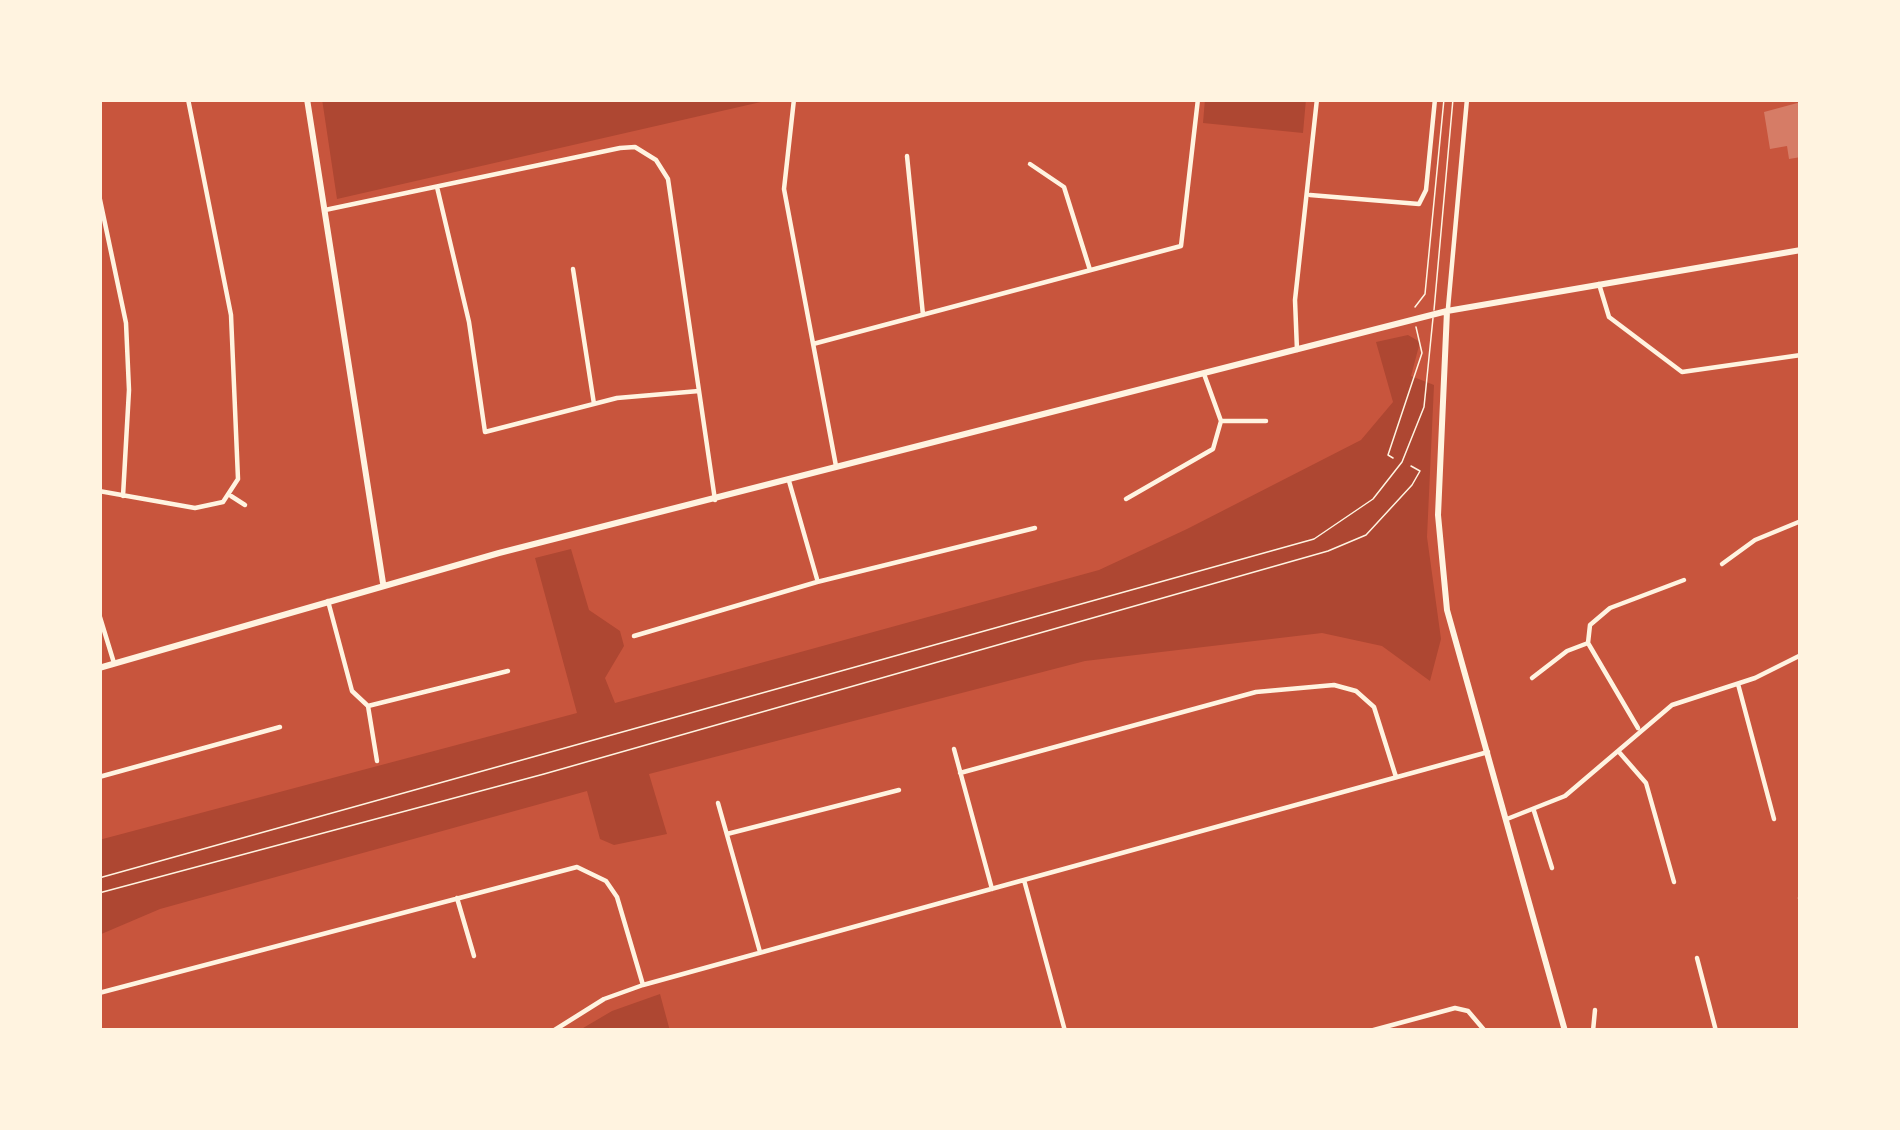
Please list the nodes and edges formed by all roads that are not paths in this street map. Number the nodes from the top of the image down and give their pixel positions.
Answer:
1 (188, 99) edge
2 (307, 99) edge
3 (794, 99) edge
4 (1198, 99) edge
5 (1317, 99) edge
6 (1435, 99) edge
7 (1453, 99) edge
8 (1467, 99) edge
9 (907, 156) dead end
10 (1030, 164) dead end
11 (437, 187) junction
12 (99, 195) edge
13 (1308, 195) junction
14 (325, 210) junction
15 (1801, 250) edge
16 (573, 269) dead end
17 (1090, 270) junction
18 (1599, 284) junction
19 (1448, 310) junction
20 (923, 315) junction
21 (1433, 315) junction
22 (813, 344) junction
23 (1297, 351) junction
24 (1801, 355) edge
25 (1204, 374) junction
26 (699, 392) junction
27 (595, 404) junction
28 (1222, 421) junction
29 (1266, 421) dead end
30 (836, 469) junction
31 (789, 481) junction
32 (99, 491) edge
33 (123, 496) junction
34 (231, 496) junction
35 (1126, 499) dead end
36 (715, 500) junction
37 (245, 506) dead end
38 (1801, 520) edge
39 (1035, 528) dead end
40 (1722, 564) dead end
41 (1684, 580) dead end
42 (817, 582) junction
43 (383, 583) junction
44 (328, 601) junction
45 (99, 614) edge
46 (634, 636) dead end
47 (1588, 643) junction
48 (1801, 655) edge
49 (114, 663) junction
50 (99, 668) edge
51 (508, 671) dead end
52 (1532, 678) dead end
53 (1738, 684) junction
54 (368, 706) junction
55 (280, 727) dead end
56 (1640, 730) junction
57 (954, 749) dead end
58 (1618, 750) junction
59 (1488, 752) junction
60 (377, 761) dead end
61 (960, 772) junction
62 (99, 777) edge
63 (1396, 777) junction
64 (899, 790) dead end
65 (718, 803) dead end
66 (1534, 811) junction
67 (1507, 819) junction
68 (1774, 819) dead end
69 (727, 834) junction
70 (1552, 868) dead end
71 (99, 878) edge
72 (1024, 880) junction
73 (1674, 882) dead end
74 (992, 889) junction
75 (457, 897) junction
76 (760, 952) junction
77 (474, 956) dead end
78 (1697, 958) dead end
79 (643, 986) junction
80 (99, 994) edge
81 (1594, 1010) dead end
82 (553, 1031) edge
83 (1065, 1031) edge
84 (1370, 1031) edge
85 (1485, 1031) edge
86 (1565, 1031) edge
87 (1593, 1031) edge
88 (1716, 1031) edge

1 - 34 street
2 - 14 main road
3 - 22 street
4 - 17 street
5 - 13 street
6 - 13 street
7 - 21 lane
8 - 19 street
9 - 20 street
10 - 17 street
11 - 14 street
11 - 26 street
11 - 27 street
12 - 33 street
13 - 23 street
14 - 43 main road
15 - 18 main road
16 - 27 street
17 - 20 street
18 - 19 main road
18 - 24 street
19 - 21 main road
19 - 59 main road
20 - 22 street
21 - 23 main road
21 - 71 lane
22 - 30 street
23 - 25 main road
25 - 28 street
25 - 30 main road
26 - 27 street
26 - 36 street
28 - 29 street
28 - 35 street
30 - 31 main road
31 - 36 main road
31 - 42 street
32 - 33 street
33 - 34 street
34 - 37 street
36 - 43 main road
38 - 40 street
39 - 42 street
41 - 47 street
42 - 46 street
43 - 44 main road
44 - 49 main road
44 - 54 street
45 - 49 street
47 - 52 street
47 - 56 street
48 - 53 street
49 - 50 main road
51 - 54 street
53 - 56 street
53 - 68 street
54 - 60 street
55 - 62 street
56 - 58 street
57 - 61 street
58 - 66 street
58 - 73 street
59 - 63 street
59 - 67 main road
61 - 63 street
61 - 74 street
63 - 72 street
64 - 69 street
65 - 69 street
66 - 67 street
66 - 70 street
67 - 86 main road
69 - 76 street
72 - 74 street
72 - 83 street
74 - 76 street
75 - 77 street
75 - 79 street
75 - 80 street
76 - 79 street
78 - 88 street
79 - 82 street
81 - 87 street
84 - 85 street

